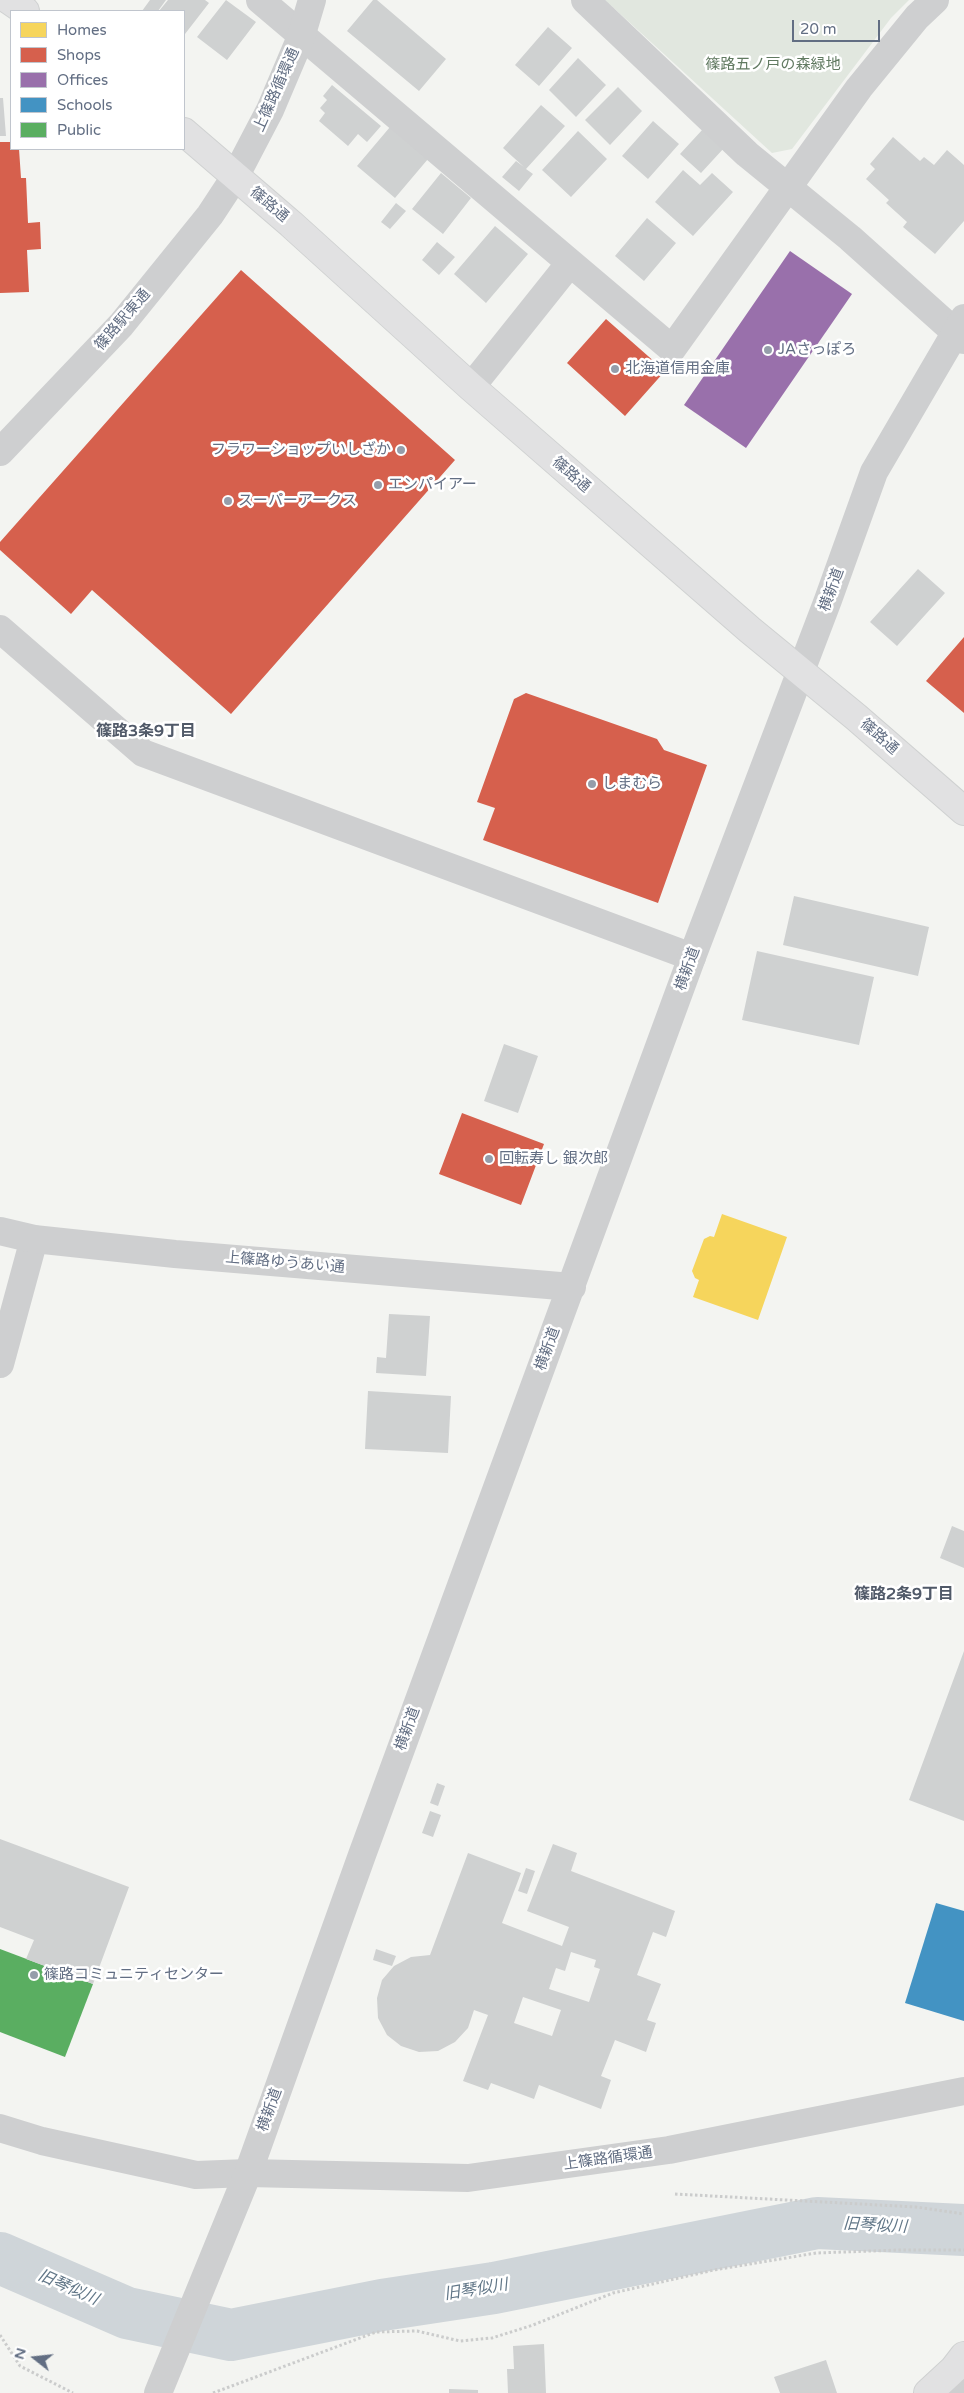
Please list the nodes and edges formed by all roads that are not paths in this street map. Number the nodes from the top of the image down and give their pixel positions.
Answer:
1 (9, 0) edge
2 (260, 0) edge
3 (312, 0) edge
4 (585, 0) edge
5 (935, 0) edge
6 (24, 10) edge
7 (301, 37) junction
8 (185, 133) edge
9 (235, 177) junction
10 (788, 188) junction
11 (570, 263) junction
12 (961, 330) edge
13 (471, 387) junction
14 (0, 452) edge
15 (0, 629) edge
16 (801, 672) junction
17 (964, 811) edge
18 (692, 957) junction
19 (0, 1231) edge
20 (34, 1239) junction
21 (572, 1287) junction
22 (0, 1364) edge
23 (964, 2091) edge
24 (0, 2128) edge
25 (248, 2173) junction
26 (158, 2393) edge

1 - 6 main road
2 - 7 street
3 - 7 street, 上篠路循環通
4 - 10 street
5 - 10 street
7 - 9 street, 上篠路循環通
7 - 11 street
8 - 9 main road, 篠路通
9 - 13 main road, 篠路通
9 - 14 street, 篠路駅東通
10 - 11 street
10 - 12 street
11 - 13 street
12 - 16 street, 横新道
13 - 16 main road, 篠路通
15 - 18 street
16 - 17 main road, 篠路通
16 - 18 street, 横新道
18 - 21 street, 横新道
19 - 20 street, 上篠路ゆうあい通
20 - 21 street, 上篠路ゆうあい通
20 - 22 street
21 - 25 street, 横新道
23 - 25 street, 上篠路循環通
24 - 25 street, 上篠路循環通
25 - 26 street, 横新道

